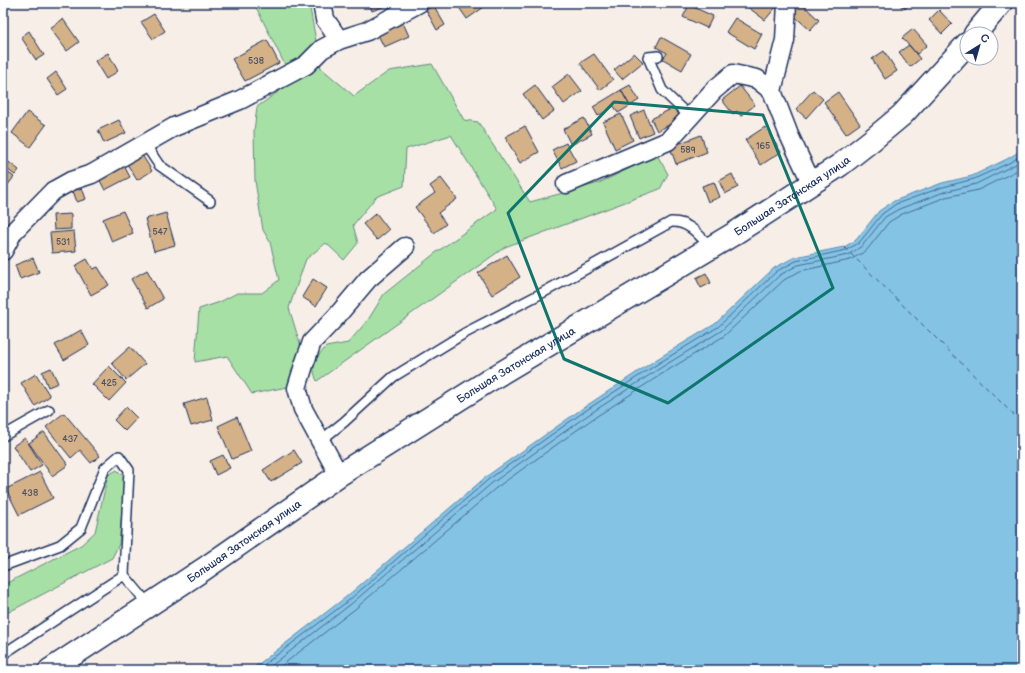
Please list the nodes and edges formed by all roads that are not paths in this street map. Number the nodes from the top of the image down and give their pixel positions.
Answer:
1 (322, 3) edge
2 (419, 3) edge
3 (788, 3) edge
4 (1001, 3) edge
5 (982, 26) edge
6 (339, 40) junction
7 (959, 53) edge
8 (658, 56) dead end
9 (772, 91) junction
10 (689, 116) junction
11 (145, 144) junction
12 (566, 184) dead end
13 (812, 184) junction
14 (210, 201) dead end
15 (405, 247) dead end
16 (711, 248) junction
17 (3, 249) edge
18 (49, 410) dead end
19 (3, 436) edge
20 (320, 441) junction
21 (339, 475) junction
22 (3, 566) edge
23 (124, 575) junction
24 (149, 605) junction
25 (3, 654) edge
26 (50, 670) edge

1 - 6 street
2 - 6 street
3 - 9 street
4 - 5 street
6 - 11 street
7 - 13 street, Большая Затонская улица
8 - 10 lane
9 - 10 street
9 - 13 street
10 - 12 street
11 - 14 lane
11 - 17 street
13 - 16 street, Большая Затонская улица
15 - 20 street
16 - 20 lane
16 - 21 street, Большая Затонская улица
18 - 19 lane
20 - 21 street
21 - 24 street, Большая Затонская улица
22 - 23 lane
23 - 24 lane
23 - 25 lane
24 - 26 street, Большая Затонская улица

